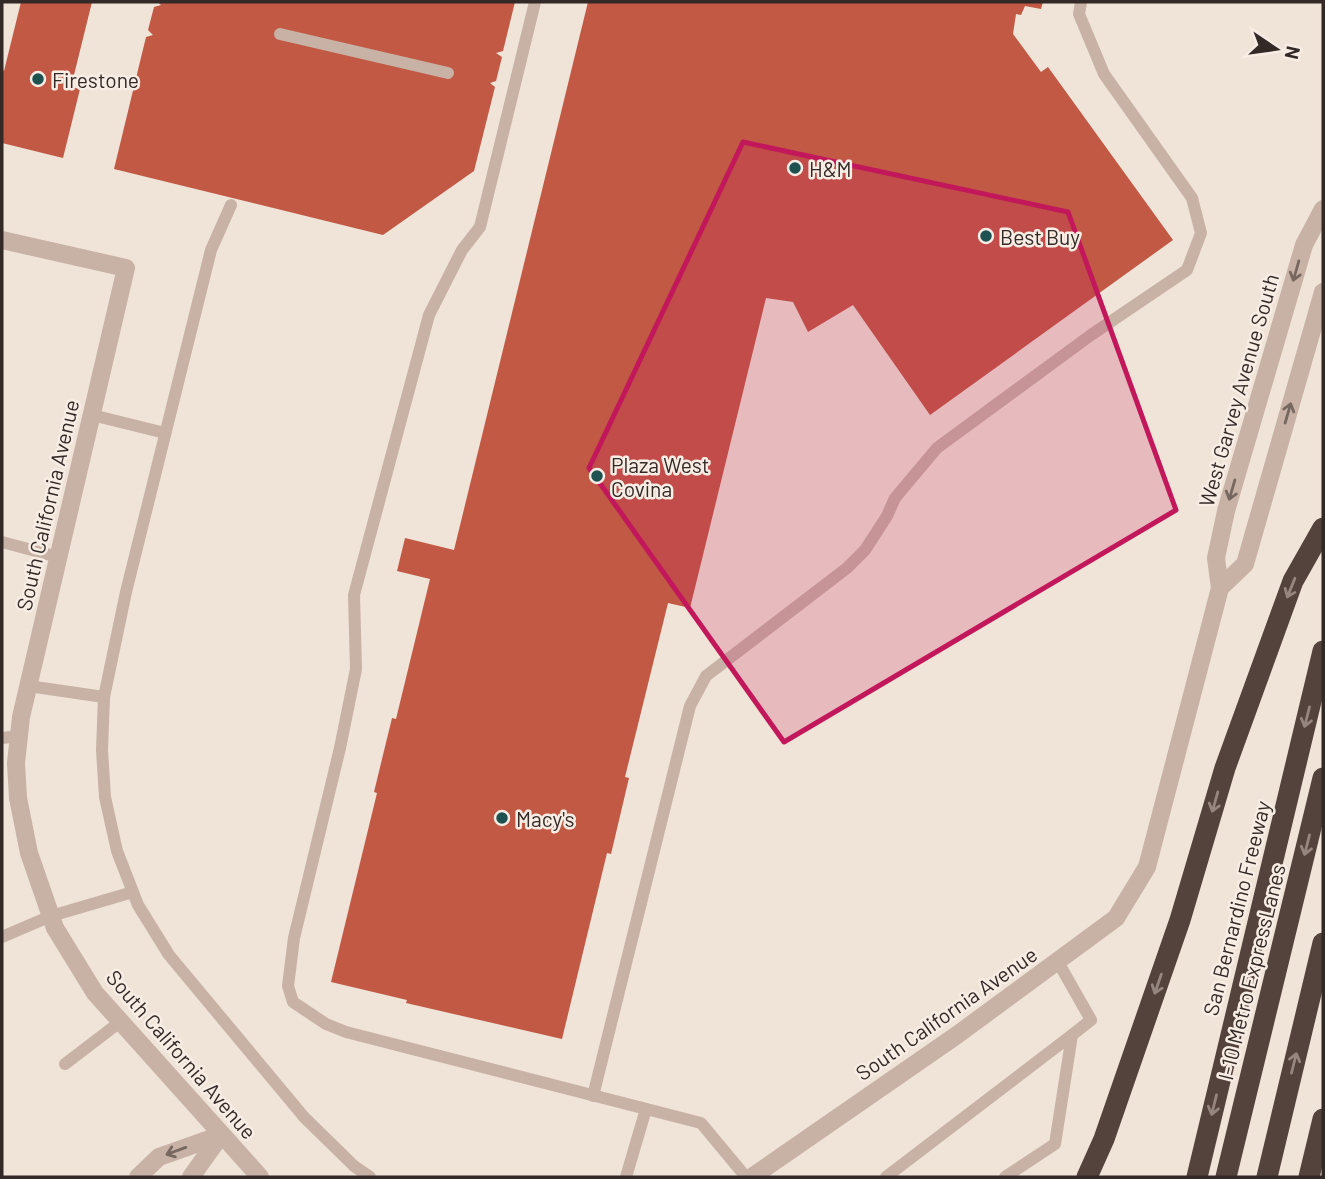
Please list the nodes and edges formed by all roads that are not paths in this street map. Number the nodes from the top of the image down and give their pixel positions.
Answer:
1 (535, 2) edge
2 (1082, 2) edge
3 (280, 34) dead end
4 (448, 73) dead end
5 (232, 205) dead end
6 (1323, 209) edge
7 (2, 240) edge
8 (1323, 292) edge
9 (92, 415) junction
10 (165, 433) junction
11 (1323, 528) edge
12 (2, 542) edge
13 (58, 557) junction
14 (1220, 588) junction
15 (1323, 651) edge
16 (28, 686) junction
17 (104, 698) junction
18 (10, 737) edge
19 (1323, 778) edge
20 (1147, 867) joint
21 (133, 892) junction
22 (51, 916) junction
23 (2, 937) edge
24 (1323, 943) edge
25 (1058, 962) junction
26 (120, 1022) junction
27 (1072, 1035) junction
28 (65, 1065) dead end
29 (593, 1096) junction
30 (646, 1110) junction
31 (1323, 1119) edge
32 (221, 1135) junction
33 (138, 1177) edge
34 (191, 1177) edge
35 (260, 1177) edge
36 (370, 1177) edge
37 (626, 1177) edge
38 (746, 1177) edge
39 (752, 1177) edge
40 (886, 1177) edge
41 (1005, 1177) edge
42 (1087, 1177) edge
43 (1197, 1177) edge
44 (1226, 1177) edge
45 (1267, 1177) edge
46 (1309, 1177) edge

1 - 29 lane
2 - 29 lane
3 - 4 lane
5 - 10 lane
6 -> 14 street, West Garvey Avenue South
7 - 9 street, South California Avenue
14 -> 8 street
9 - 10 lane
9 - 13 street, South California Avenue
10 - 17 lane
11 -> 42 highway
12 - 13 lane
13 - 16 street, South California Avenue
14 - 20 street, West Garvey Avenue South
15 -> 43 highway, San Bernardino Freeway
16 - 17 lane
16 - 18 street, South California Avenue
17 - 21 lane
18 - 22 street, South California Avenue
19 -> 44 highway, I-10 Metro ExpressLanes
20 - 25 street, South California Avenue
21 - 22 lane
21 - 36 lane
22 - 23 lane
22 - 26 street, South California Avenue
45 -> 24 highway
25 - 27 lane
25 - 39 street, South California Avenue
26 - 28 lane
26 - 32 street, South California Avenue
27 - 40 lane
27 - 41 lane
29 - 30 lane
30 - 37 lane
30 - 38 lane
31 - 46 highway
32 -> 33 street
32 - 34 street
32 - 35 street, South California Avenue

